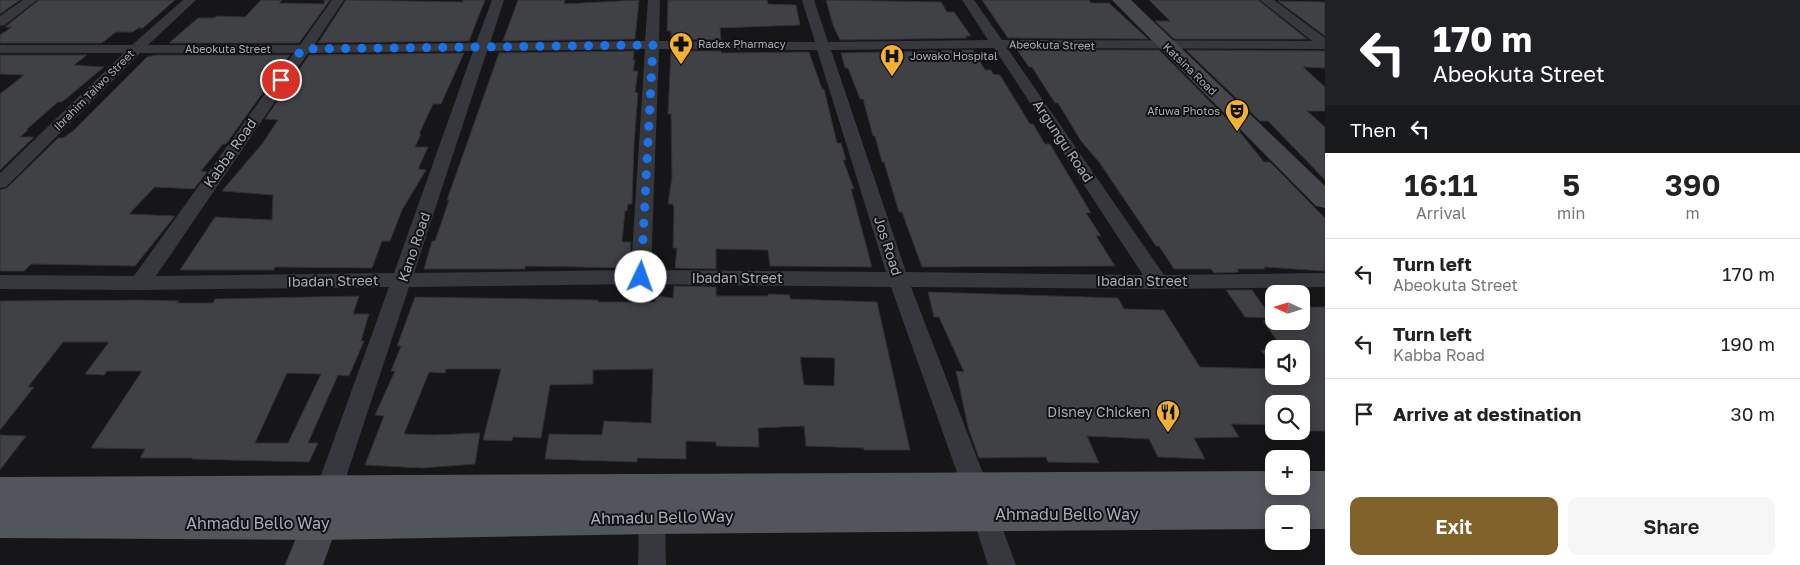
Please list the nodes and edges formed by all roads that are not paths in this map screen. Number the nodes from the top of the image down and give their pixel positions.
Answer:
1 (31, 0) edge
2 (190, 0) edge
3 (338, 0) edge
4 (498, 0) edge
5 (654, 0) edge
6 (808, 0) edge
7 (968, 0) edge
8 (1121, 0) edge
9 (1266, 0) edge
10 (0, 22) edge
11 (998, 44) junction
12 (653, 45) junction
13 (1325, 45) edge
14 (822, 46) junction
15 (1167, 46) junction
16 (482, 47) junction
17 (0, 49) edge
18 (136, 49) junction
19 (302, 49) junction
20 (0, 183) edge
21 (1325, 200) edge
22 (641, 277) junction
23 (898, 279) junction
24 (402, 280) junction
25 (1325, 280) edge
26 (0, 282) edge
27 (1158, 282) junction
28 (140, 283) junction
29 (0, 493) edge
30 (980, 502) junction
31 (324, 508) junction
32 (1324, 508) edge
33 (652, 517) junction
34 (0, 522) edge
35 (304, 565) edge
36 (652, 565) edge
37 (1002, 565) edge

1 - 10 street
2 - 18 street, Ibrahim Taiwo Street
3 - 19 street, Kabba Road
4 - 16 street, Kano Road
5 - 12 street
6 - 14 street, Jos Road
7 - 11 street, Argungu Road
8 - 15 street, Katsina Road
9 - 13 street
11 - 14 street, Abeokuta Street
11 - 15 street, Abeokuta Street
11 - 27 street, Argungu Road
12 - 14 street, Abeokuta Street
12 - 16 street, Abeokuta Street
12 - 22 street
13 - 15 street, Abeokuta Street
14 - 23 street, Jos Road
15 - 21 street, Katsina Road
16 - 19 street, Abeokuta Street
16 - 24 street, Kano Road
17 - 18 street, Abeokuta Street
18 - 19 street, Abeokuta Street
18 - 20 street, Ibrahim Taiwo Street
19 - 28 street, Kabba Road
22 - 23 street, Ibadan Street
22 - 24 street, Ibadan Street
23 - 27 street, Ibadan Street
23 - 30 street, Jos Road
24 - 28 street, Ibadan Street
24 - 31 street, Kano Road
25 - 27 street, Ibadan Street
26 - 28 street, Ibadan Street
29 - 31 main road, Ahmadu Bello Way
30 - 31 main road, Ahmadu Bello Way
30 - 32 main road, Ahmadu Bello Way
30 - 33 main road, Ahmadu Bello Way
30 - 37 street, Jos Road
31 - 33 main road, Ahmadu Bello Way
31 - 34 main road, Ahmadu Bello Way
31 - 35 street
33 - 36 street

